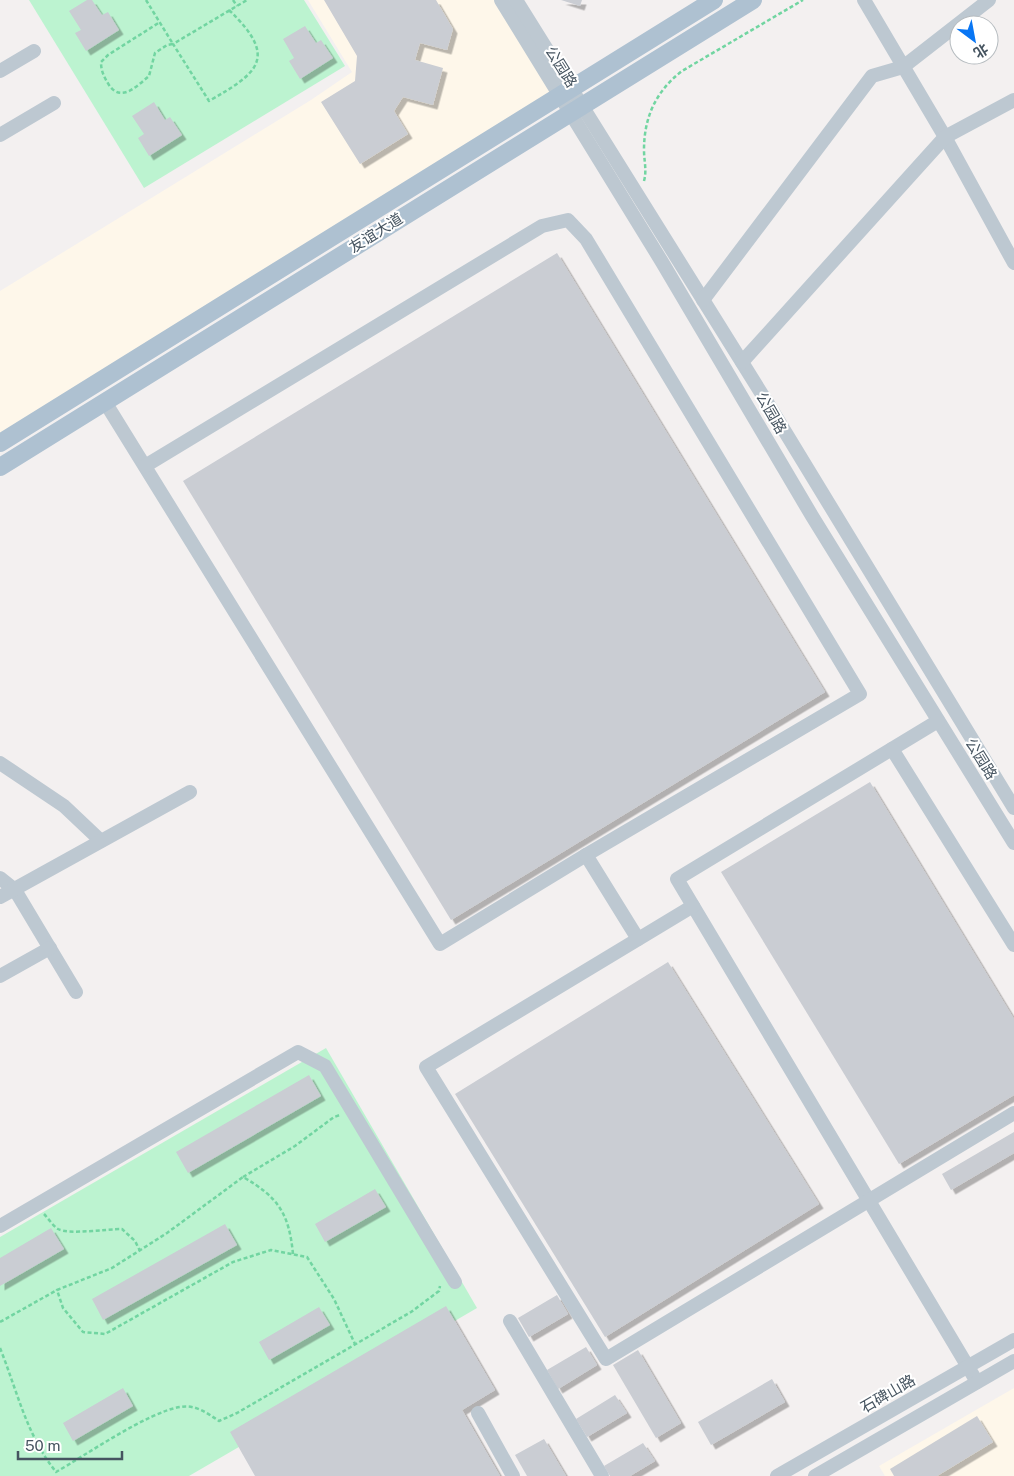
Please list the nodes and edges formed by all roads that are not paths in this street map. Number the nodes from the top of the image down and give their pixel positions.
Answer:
1 (501, 0) edge
2 (516, 0) edge
3 (714, 0) edge
4 (753, 0) edge
5 (864, 0) edge
6 (989, 0) edge
7 (34, 51) dead end
8 (903, 67) junction
9 (0, 71) edge
10 (565, 92) junction
11 (1014, 100) edge
12 (54, 103) dead end
13 (576, 110) junction
14 (0, 135) edge
15 (945, 137) junction
16 (1014, 264) edge
17 (703, 300) junction
18 (742, 362) junction
19 (105, 402) junction
20 (0, 443) edge
21 (145, 466) junction
22 (0, 467) edge
23 (938, 721) junction
24 (892, 749) junction
25 (0, 763) edge
26 (190, 792) dead end
27 (1014, 808) edge
28 (101, 841) junction
29 (1014, 843) edge
30 (586, 855) junction
31 (0, 878) edge
32 (16, 890) junction
33 (0, 898) edge
34 (693, 906) junction
35 (638, 939) junction
36 (1014, 945) edge
37 (50, 948) junction
38 (0, 976) edge
39 (76, 992) dead end
40 (1014, 1114) edge
41 (869, 1202) junction
42 (0, 1226) edge
43 (455, 1282) dead end
44 (510, 1321) dead end
45 (1014, 1340) edge
46 (1014, 1361) edge
47 (968, 1367) junction
48 (977, 1382) junction
49 (478, 1413) dead end
50 (513, 1476) edge
51 (602, 1476) edge
52 (777, 1476) edge
53 (815, 1476) edge

1 - 10 street, 公园路
2 - 10 street
3 - 10 main road, 友谊大道
4 - 13 main road, 友谊大道
5 - 8 street
6 - 8 street
7 - 9 street
8 - 15 street
8 - 17 street
10 - 13 street, 公园路
10 - 20 main road, 友谊大道
11 - 15 street
12 - 14 street
13 - 17 street
13 - 19 main road, 友谊大道
13 - 23 street, 公园路
15 - 16 street
15 - 18 street
17 - 18 street
18 - 27 street
19 - 21 street
19 - 22 main road, 友谊大道
21 - 30 street
21 - 30 street
23 - 24 street
23 - 29 street, 公园路
24 - 34 street
24 - 36 street
25 - 28 street
26 - 28 street
28 - 32 street
30 - 35 street
31 - 32 street
32 - 33 street
32 - 37 street
34 - 35 street
34 - 41 street
35 - 41 street
37 - 38 street
37 - 39 street
40 - 41 street
41 - 47 street
42 - 43 street
44 - 51 street
45 - 47 street, 石碑山路
46 - 48 street
47 - 48 street
47 - 52 street, 石碑山路
48 - 53 street
49 - 50 street

